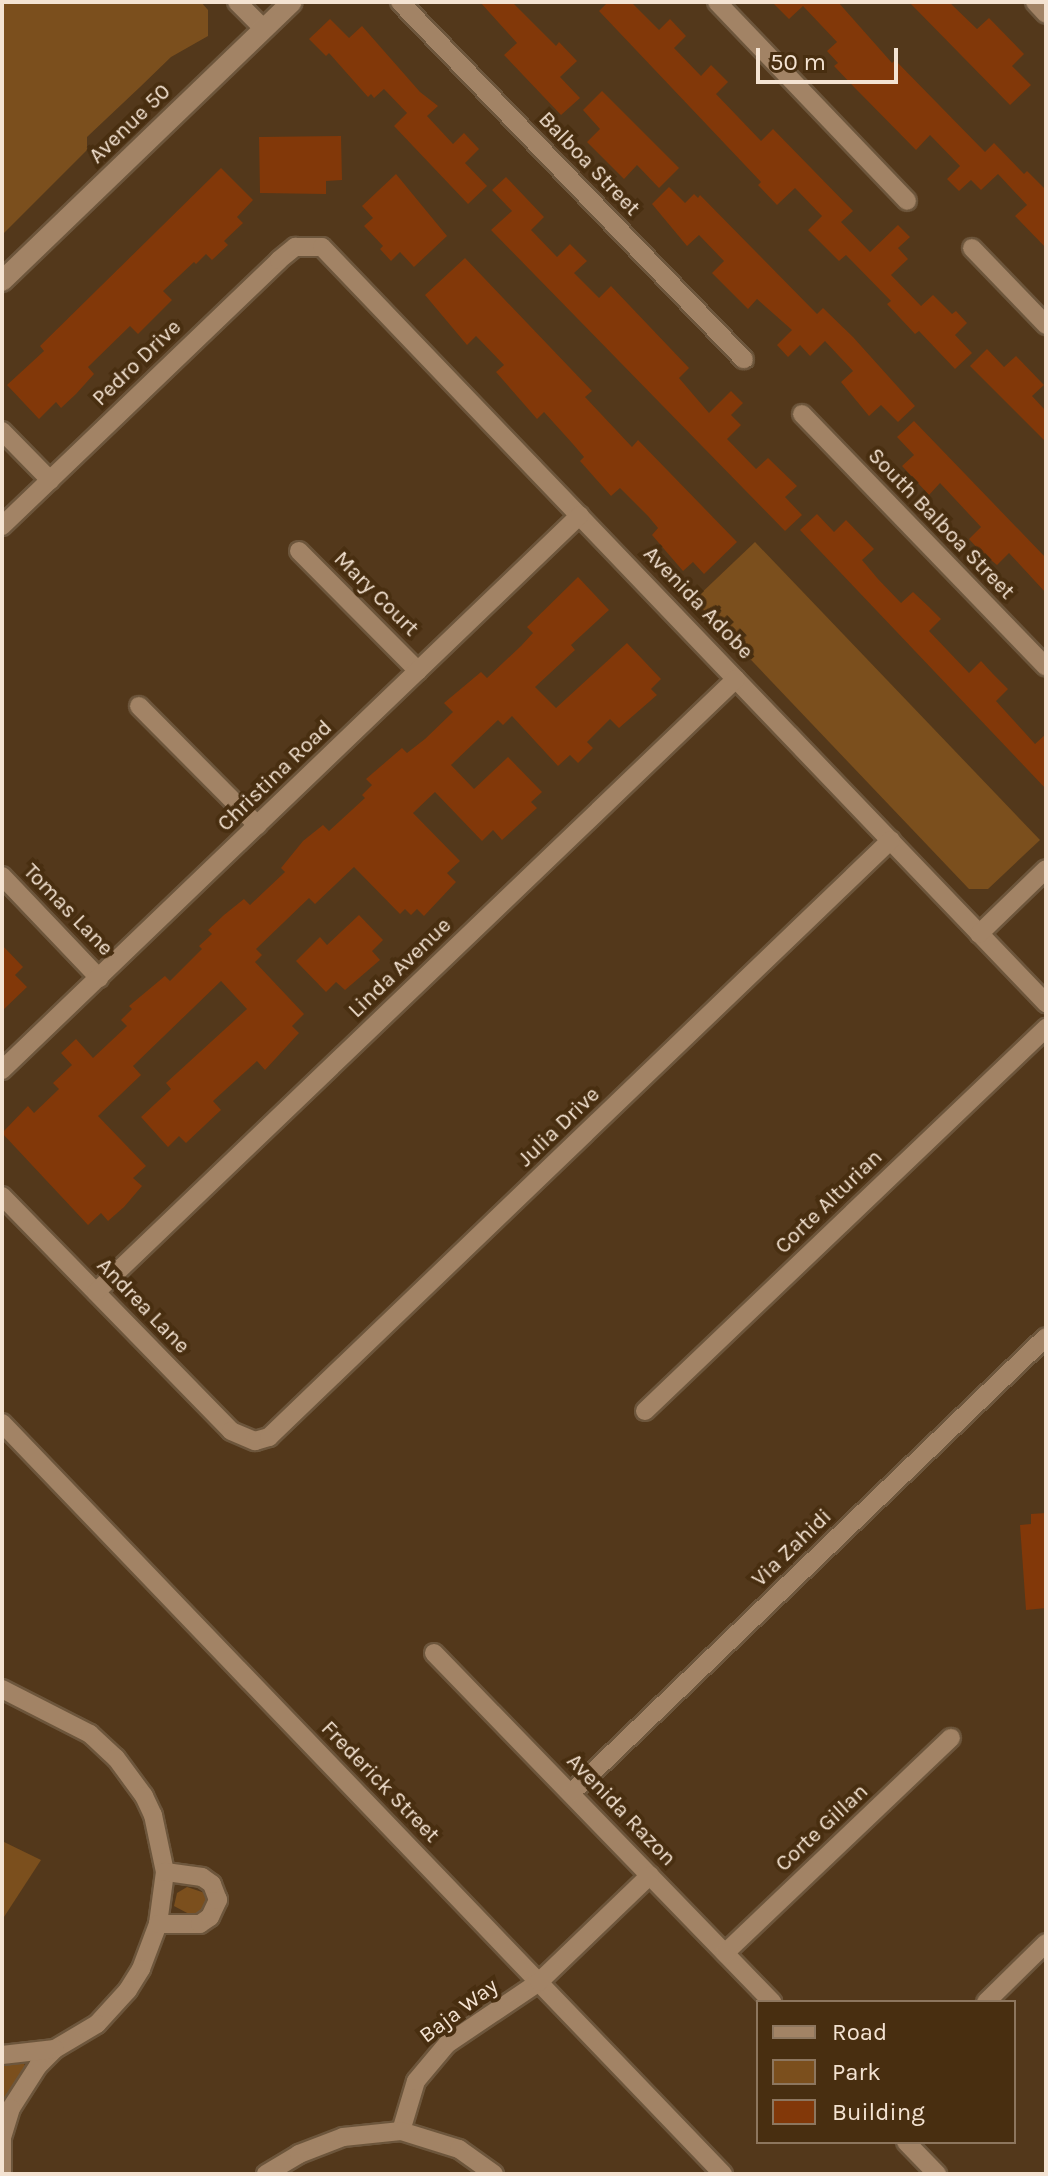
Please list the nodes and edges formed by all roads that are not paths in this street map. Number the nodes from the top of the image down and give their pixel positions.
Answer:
1 (237, 2) edge
2 (292, 2) edge
3 (400, 2) edge
4 (717, 2) edge
5 (1035, 2) edge
6 (1046, 14) edge
7 (263, 28) junction
8 (907, 201) dead end
9 (310, 245) joint
10 (972, 248) dead end
11 (2, 281) edge
12 (1046, 325) edge
13 (744, 360) dead end
14 (802, 414) dead end
15 (2, 431) edge
16 (50, 480) junction
17 (580, 515) junction
18 (2, 526) edge
19 (299, 551) dead end
20 (1046, 667) edge
21 (418, 671) junction
22 (736, 679) junction
23 (139, 706) dead end
24 (257, 825) junction
25 (891, 840) junction
26 (1046, 869) edge
27 (2, 876) edge
28 (979, 934) junction
29 (99, 978) junction
30 (1046, 1003) edge
31 (1046, 1028) edge
32 (2, 1070) edge
33 (2, 1196) edge
34 (96, 1292) junction
35 (1046, 1337) edge
36 (645, 1411) dead end
37 (2, 1423) edge
38 (255, 1441) joint
39 (434, 1653) dead end
40 (2, 1689) edge
41 (951, 1738) dead end
42 (571, 1793) junction
43 (165, 1872) junction
44 (650, 1875) junction
45 (158, 1924) junction
46 (1046, 1943) edge
47 (725, 1953) junction
48 (539, 1982) junction
49 (770, 2000) edge
50 (988, 2000) edge
51 (55, 2049) junction
52 (2, 2055) edge
53 (401, 2131) junction
54 (2, 2138) edge
55 (908, 2144) edge
56 (2, 2173) edge
57 (266, 2174) edge
58 (494, 2174) edge
59 (723, 2174) edge
60 (937, 2174) edge

1 - 7 street
2 - 7 main road, Avenue 50
3 - 13 street, Balboa Street
4 - 8 street
5 - 6 street
7 - 11 main road, Avenue 50
9 - 16 street, Pedro Drive
9 - 17 street, Avenida Adobe
10 - 12 street
14 - 20 street, South Balboa Street
15 - 16 street
16 - 18 street, Pedro Drive
17 - 21 street, Christina Road
17 - 22 street, Avenida Adobe
19 - 21 street, Mary Court
21 - 24 street, Christina Road
22 - 25 street, Avenida Adobe
22 - 34 street, Linda Avenue
23 - 24 street
24 - 29 street, Christina Road
25 - 28 street, Avenida Adobe
25 - 38 street, Julia Drive
26 - 28 street
27 - 29 street, Tomas Lane
28 - 30 street, Avenida Adobe
29 - 32 street, Christina Road
31 - 36 street, Corte Alturian
33 - 34 street, Andrea Lane
34 - 38 street, Andrea Lane
35 - 42 street, Via Zahidi
37 - 48 street, Frederick Street
39 - 42 street, Avenida Razon
40 - 43 street
41 - 47 street, Corte Gillan
42 - 44 street, Avenida Razon
43 - 45 street
43 - 45 street
44 - 47 street, Avenida Razon
44 - 48 street, Baja Way
45 - 51 street
46 - 50 street
47 - 49 street, Avenida Razon
48 - 53 street, Baja Way
48 - 59 street, Frederick Street
51 - 52 street
51 - 54 street
53 - 57 street
53 - 58 street
54 - 56 street
55 - 60 street

